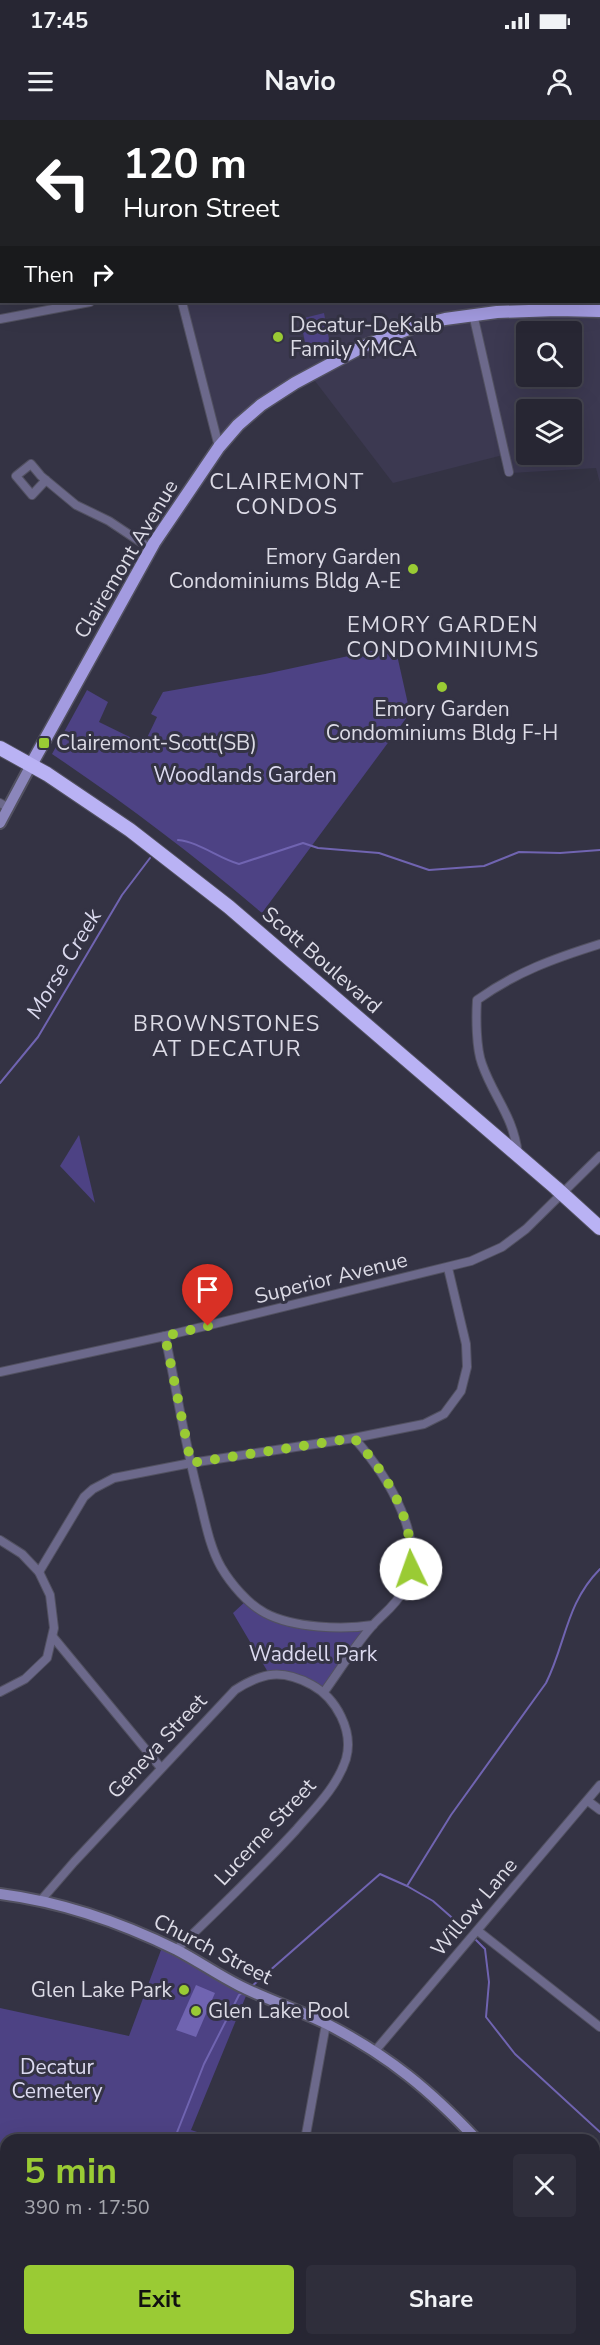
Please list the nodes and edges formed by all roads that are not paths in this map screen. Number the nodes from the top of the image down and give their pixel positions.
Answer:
1 (85, 303) edge
2 (182, 303) edge
3 (600, 311) edge
4 (473, 314) junction
5 (0, 319) edge
6 (219, 447) junction
7 (509, 472) dead end
8 (46, 480) dead end
9 (151, 549) junction
10 (0, 748) edge
11 (31, 765) junction
12 (4, 805) edge
13 (0, 823) edge
14 (600, 944) edge
15 (518, 1156) junction
16 (600, 1156) edge
17 (562, 1193) junction
18 (600, 1228) edge
19 (448, 1268) junction
20 (165, 1336) junction
21 (0, 1372) edge
22 (354, 1438) junction
23 (191, 1463) junction
24 (0, 1540) edge
25 (39, 1572) junction
26 (373, 1625) junction
27 (53, 1637) junction
28 (0, 1692) edge
29 (324, 1692) junction
30 (161, 1768) junction
31 (600, 1785) edge
32 (588, 1801) junction
33 (600, 1810) edge
34 (0, 1894) edge
35 (42, 1899) junction
36 (478, 1931) junction
37 (176, 1950) junction
38 (326, 2024) junction
39 (600, 2027) edge
40 (375, 2051) junction
41 (306, 2134) edge
42 (471, 2134) edge

1 - 5 street
2 - 6 street
3 - 4 main road, Clairemont Avenue
4 - 6 main road, Clairemont Avenue
4 - 7 street
6 - 9 main road, Clairemont Avenue
8 - 9 street
9 - 11 main road, Clairemont Avenue
10 - 11 highway, Scott Boulevard
11 - 12 main road, Clairemont Avenue
11 - 15 highway, Scott Boulevard
12 - 13 main road, Clairemont Avenue
14 - 15 street
15 - 17 highway, Scott Boulevard
16 - 17 street, Superior Avenue
17 - 18 highway, Scott Boulevard
17 - 19 street, Superior Avenue
19 - 20 street, Superior Avenue
19 - 22 street
20 - 21 street, Superior Avenue
20 - 23 street
22 - 23 street
22 - 26 street
23 - 25 street
23 - 26 street
24 - 25 street
25 - 27 street
26 - 29 street
27 - 28 street
27 - 30 street
29 - 30 street, Geneva Street
29 - 37 street, Lucerne Street
30 - 35 street, Geneva Street
31 - 32 street, Willow Lane
32 - 33 street
32 - 36 street, Willow Lane
34 - 35 main road, Church Street
35 - 37 main road, Church Street
36 - 39 street
36 - 40 street, Willow Lane
37 - 38 main road, Church Street
38 - 40 main road, Church Street
38 - 41 street
40 - 42 main road, Church Street

